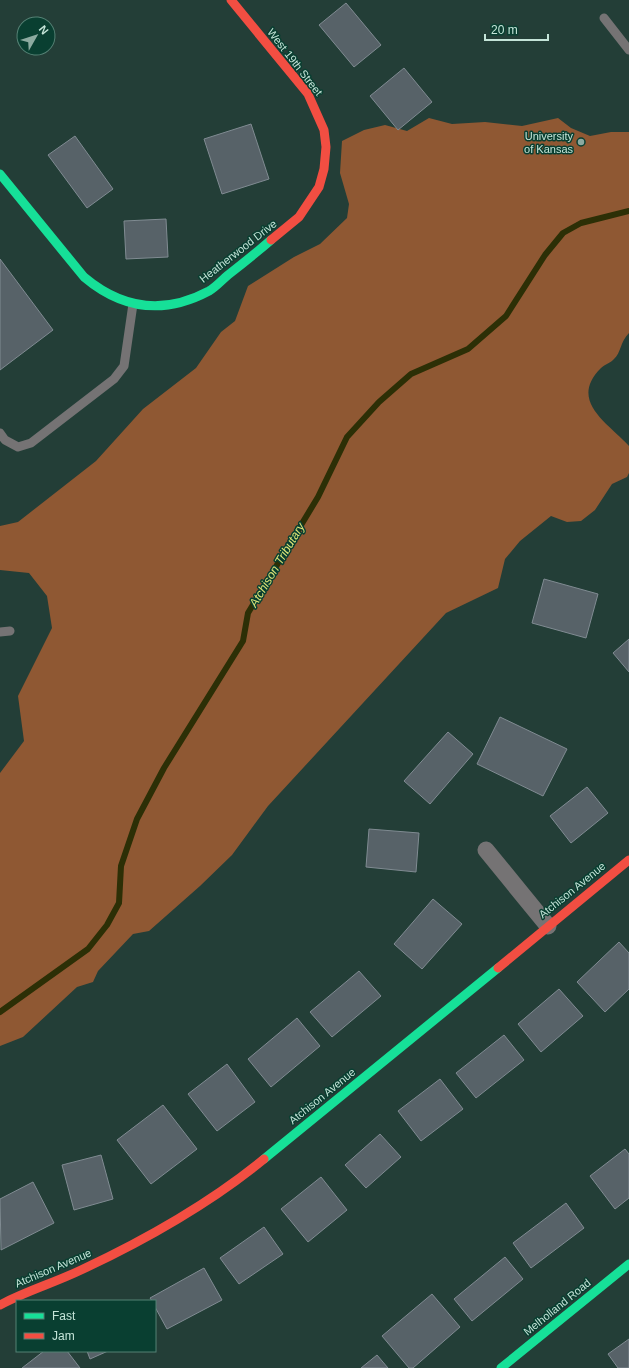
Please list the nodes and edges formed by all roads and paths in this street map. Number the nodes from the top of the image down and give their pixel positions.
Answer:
1 (231, 0) edge
2 (604, 18) dead end
3 (629, 50) edge
4 (324, 169) joint
5 (0, 174) edge
6 (132, 304) junction
7 (0, 433) edge
8 (10, 631) dead end
9 (0, 632) edge
10 (486, 850) dead end
11 (629, 860) edge
12 (548, 926) junction
13 (629, 1264) edge
14 (0, 1305) edge
15 (501, 1368) edge

1 - 4 street, West 19th Street
2 - 3 lane
4 - 6 street, Heatherwood Drive
5 - 6 street, Heatherwood Drive
6 - 7 lane
8 - 9 lane
10 - 12 street
11 - 12 street, Atchison Avenue
12 - 14 street, Atchison Avenue
13 - 15 street, Melholland Road

